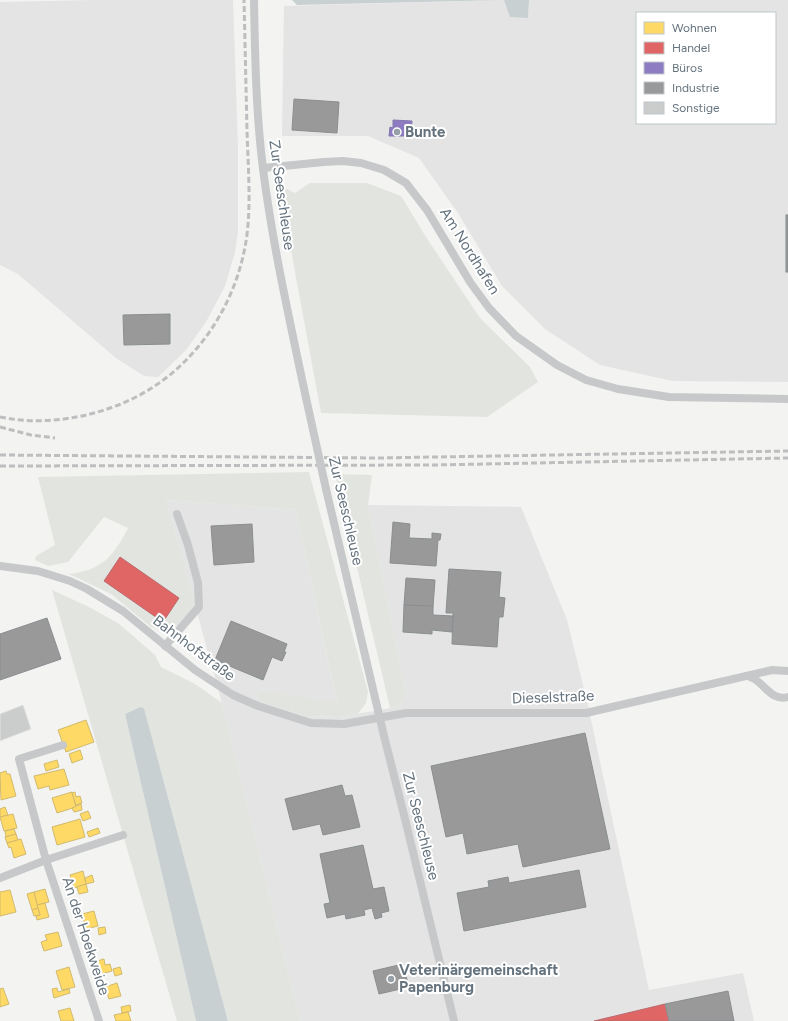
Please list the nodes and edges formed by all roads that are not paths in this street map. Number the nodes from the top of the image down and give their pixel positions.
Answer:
1 (254, 0) edge
2 (263, 168) junction
3 (788, 399) edge
4 (177, 514) dead end
5 (0, 566) edge
6 (165, 646) junction
7 (788, 671) edge
8 (748, 676) junction
9 (788, 697) edge
10 (379, 718) junction
11 (63, 745) dead end
12 (123, 835) dead end
13 (46, 860) junction
14 (0, 878) edge
15 (99, 1021) edge
16 (454, 1021) edge

1 - 2 street, Zur Seeschleuse
2 - 3 street, Am Nordhafen
2 - 10 street, Zur Seeschleuse, bridge
4 - 6 street
5 - 6 street, Bahnhofstraße
6 - 10 street, Bahnhofstraße
7 - 8 street, Dieselstraße
8 - 9 street
8 - 10 street, Dieselstraße
10 - 16 street, Zur Seeschleuse
11 - 13 street, An der Hoekweide
12 - 13 street
13 - 14 street
13 - 15 street, An der Hoekweide

